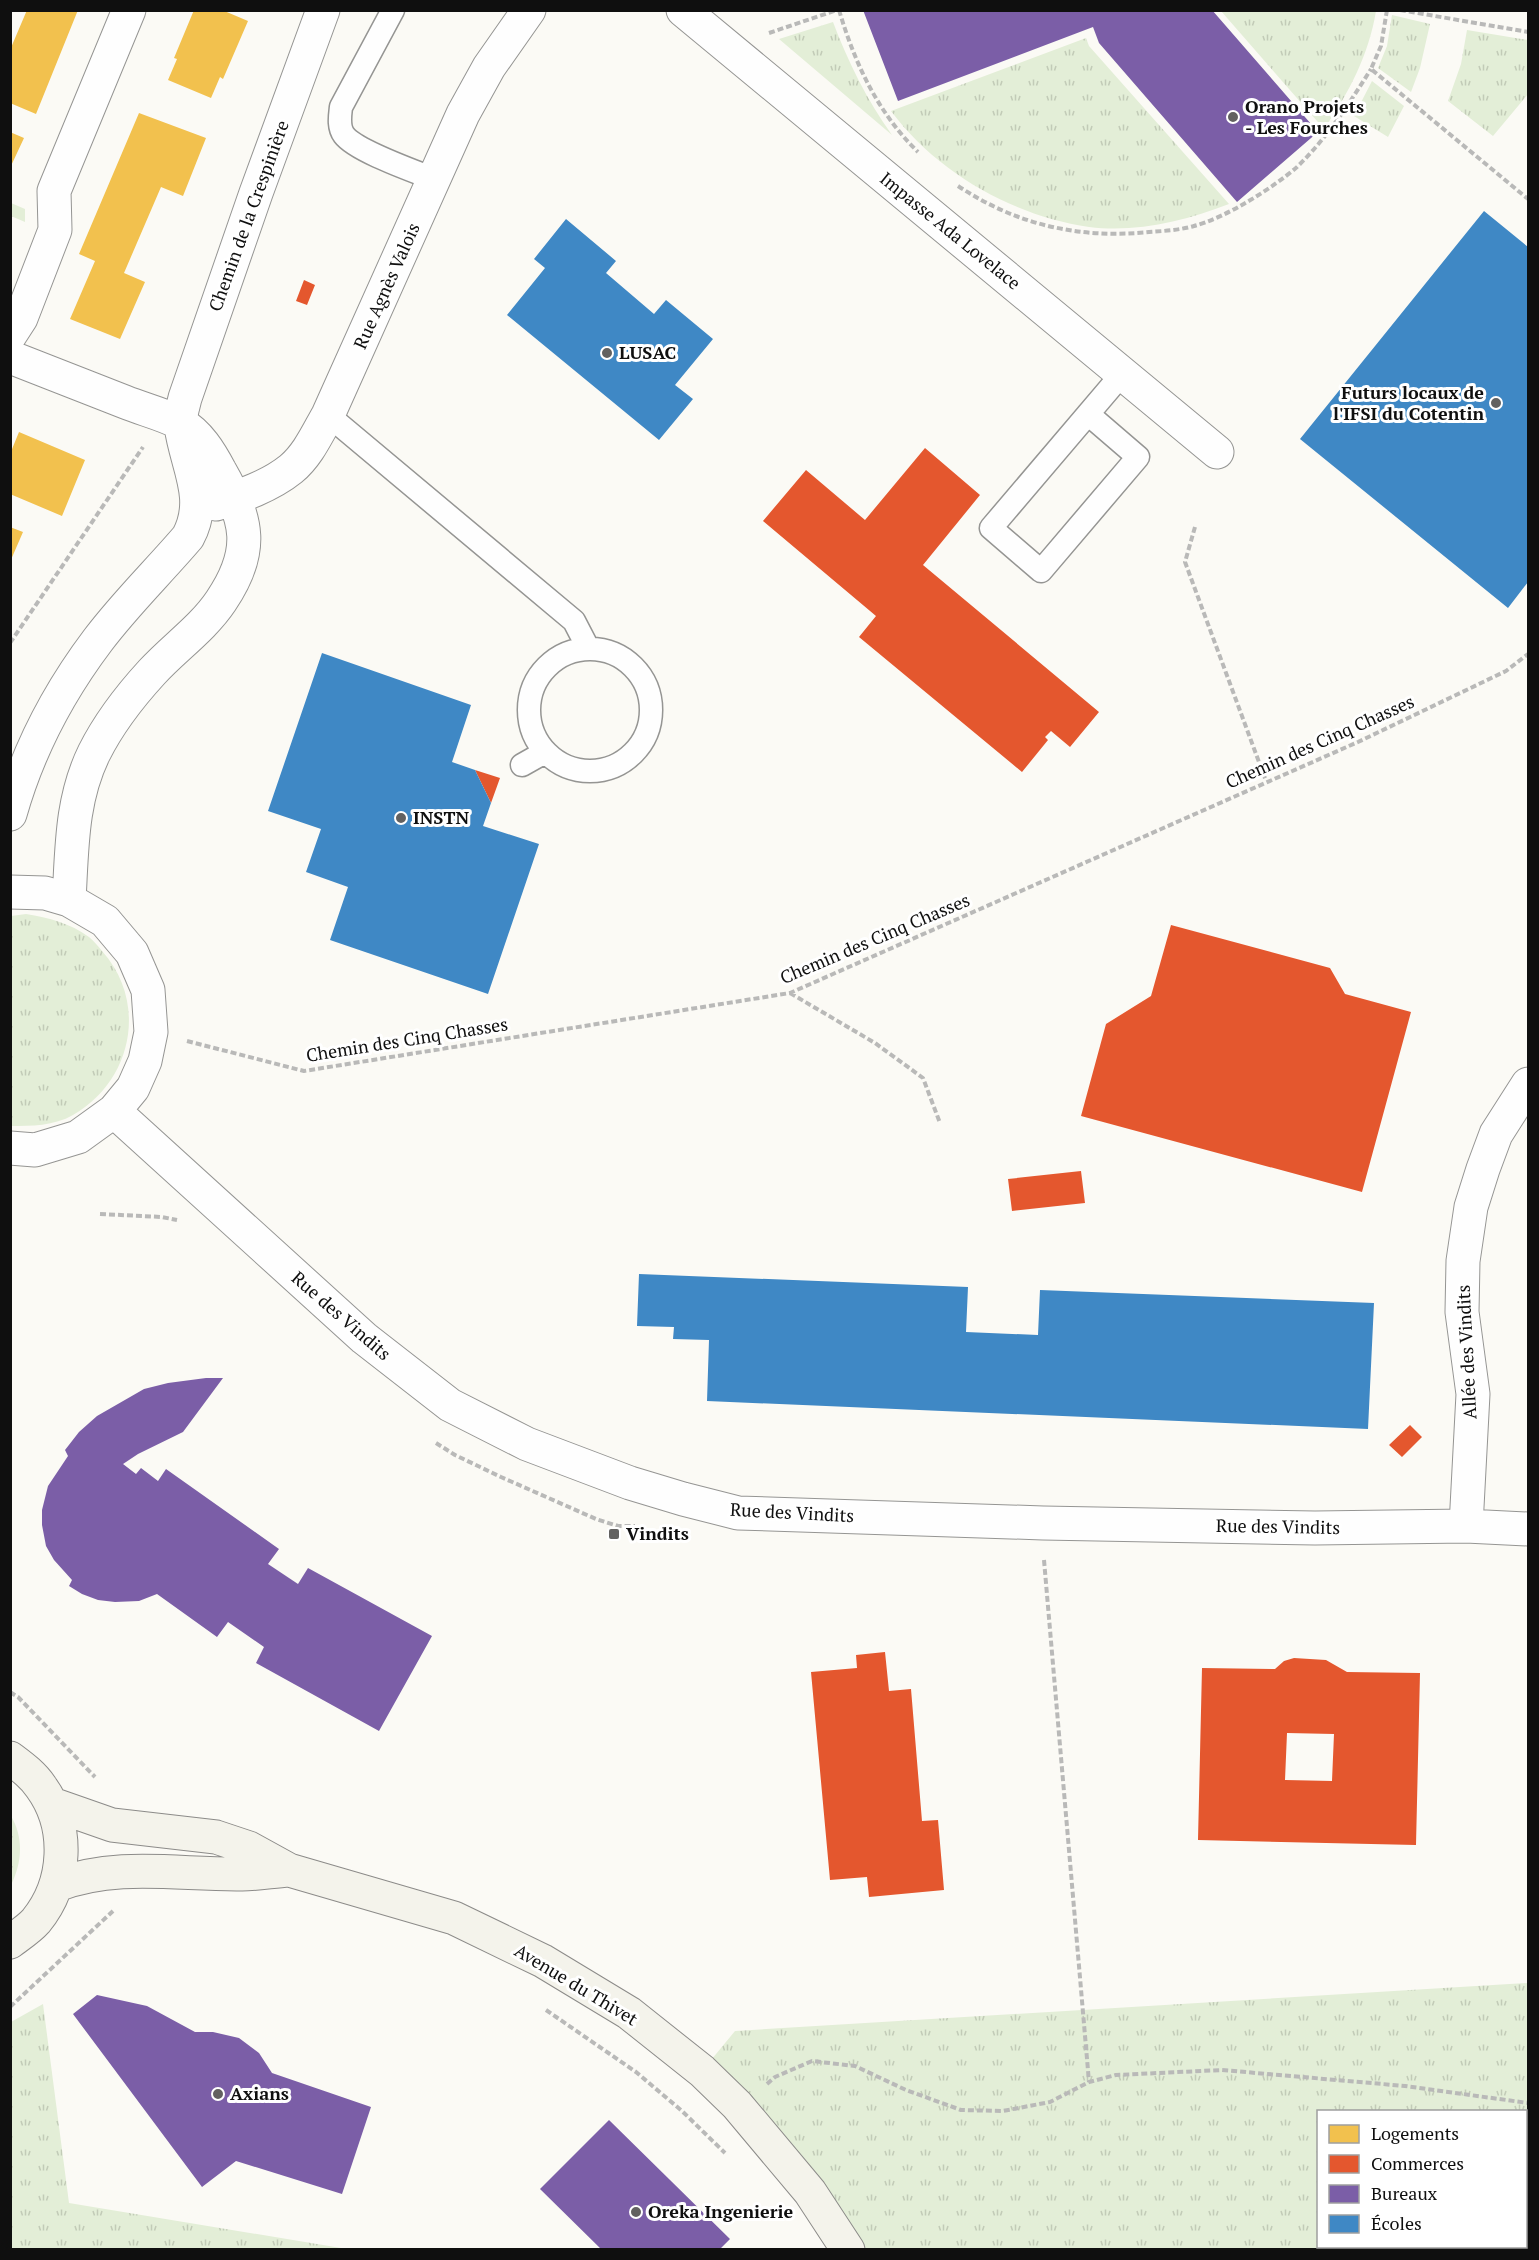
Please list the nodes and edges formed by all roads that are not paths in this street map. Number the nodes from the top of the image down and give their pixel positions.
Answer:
1 (129, 10) edge
2 (323, 10) edge
3 (393, 10) edge
4 (528, 10) edge
5 (683, 10) edge
6 (434, 179) junction
7 (10, 334) edge
8 (10, 357) edge
9 (1122, 374) junction
10 (1088, 414) junction
11 (328, 415) junction
12 (180, 424) junction
13 (1217, 452) dead end
14 (236, 498) junction
15 (197, 510) junction
16 (588, 648) junction
17 (545, 752) junction
18 (522, 765) dead end
19 (10, 814) edge
20 (10, 892) edge
21 (69, 900) junction
22 (1528, 1084) edge
23 (114, 1112) junction
24 (10, 1148) edge
25 (1466, 1526) junction
26 (1528, 1528) edge
27 (10, 1758) edge
28 (52, 1804) junction
29 (289, 1870) junction
30 (57, 1885) junction
31 (10, 1942) edge
32 (848, 2250) edge

1 - 7 street
2 - 12 street, Chemin de la Crespinière
3 - 6 lane
4 - 6 street, Rue Agnès Valois
5 - 9 street, Impasse Ada Lovelace
6 - 11 street, Rue Agnès Valois
8 - 12 street
9 - 10 lane
9 - 13 street, Impasse Ada Lovelace
10 - 10 lane
11 - 14 street, Rue Agnès Valois
11 - 16 lane
12 - 14 street
12 - 15 street, Chemin de la Crespinière
14 - 15 street, Rue Agnès Valois
14 - 21 street
15 - 19 street, Chemin de la Crespinière
16 - 17 lane
16 - 17 lane
17 - 18 lane
20 - 21 street
21 - 23 street
22 - 25 street, Allée des Vindits
23 - 24 street
23 - 25 street, Rue des Vindits
25 - 26 street, Rue des Vindits
27 - 28 main road
28 - 29 main road, Avenue du Thivet
28 - 30 main road
29 - 30 main road, Avenue du Thivet
29 - 32 main road, Avenue du Thivet
30 - 31 main road

